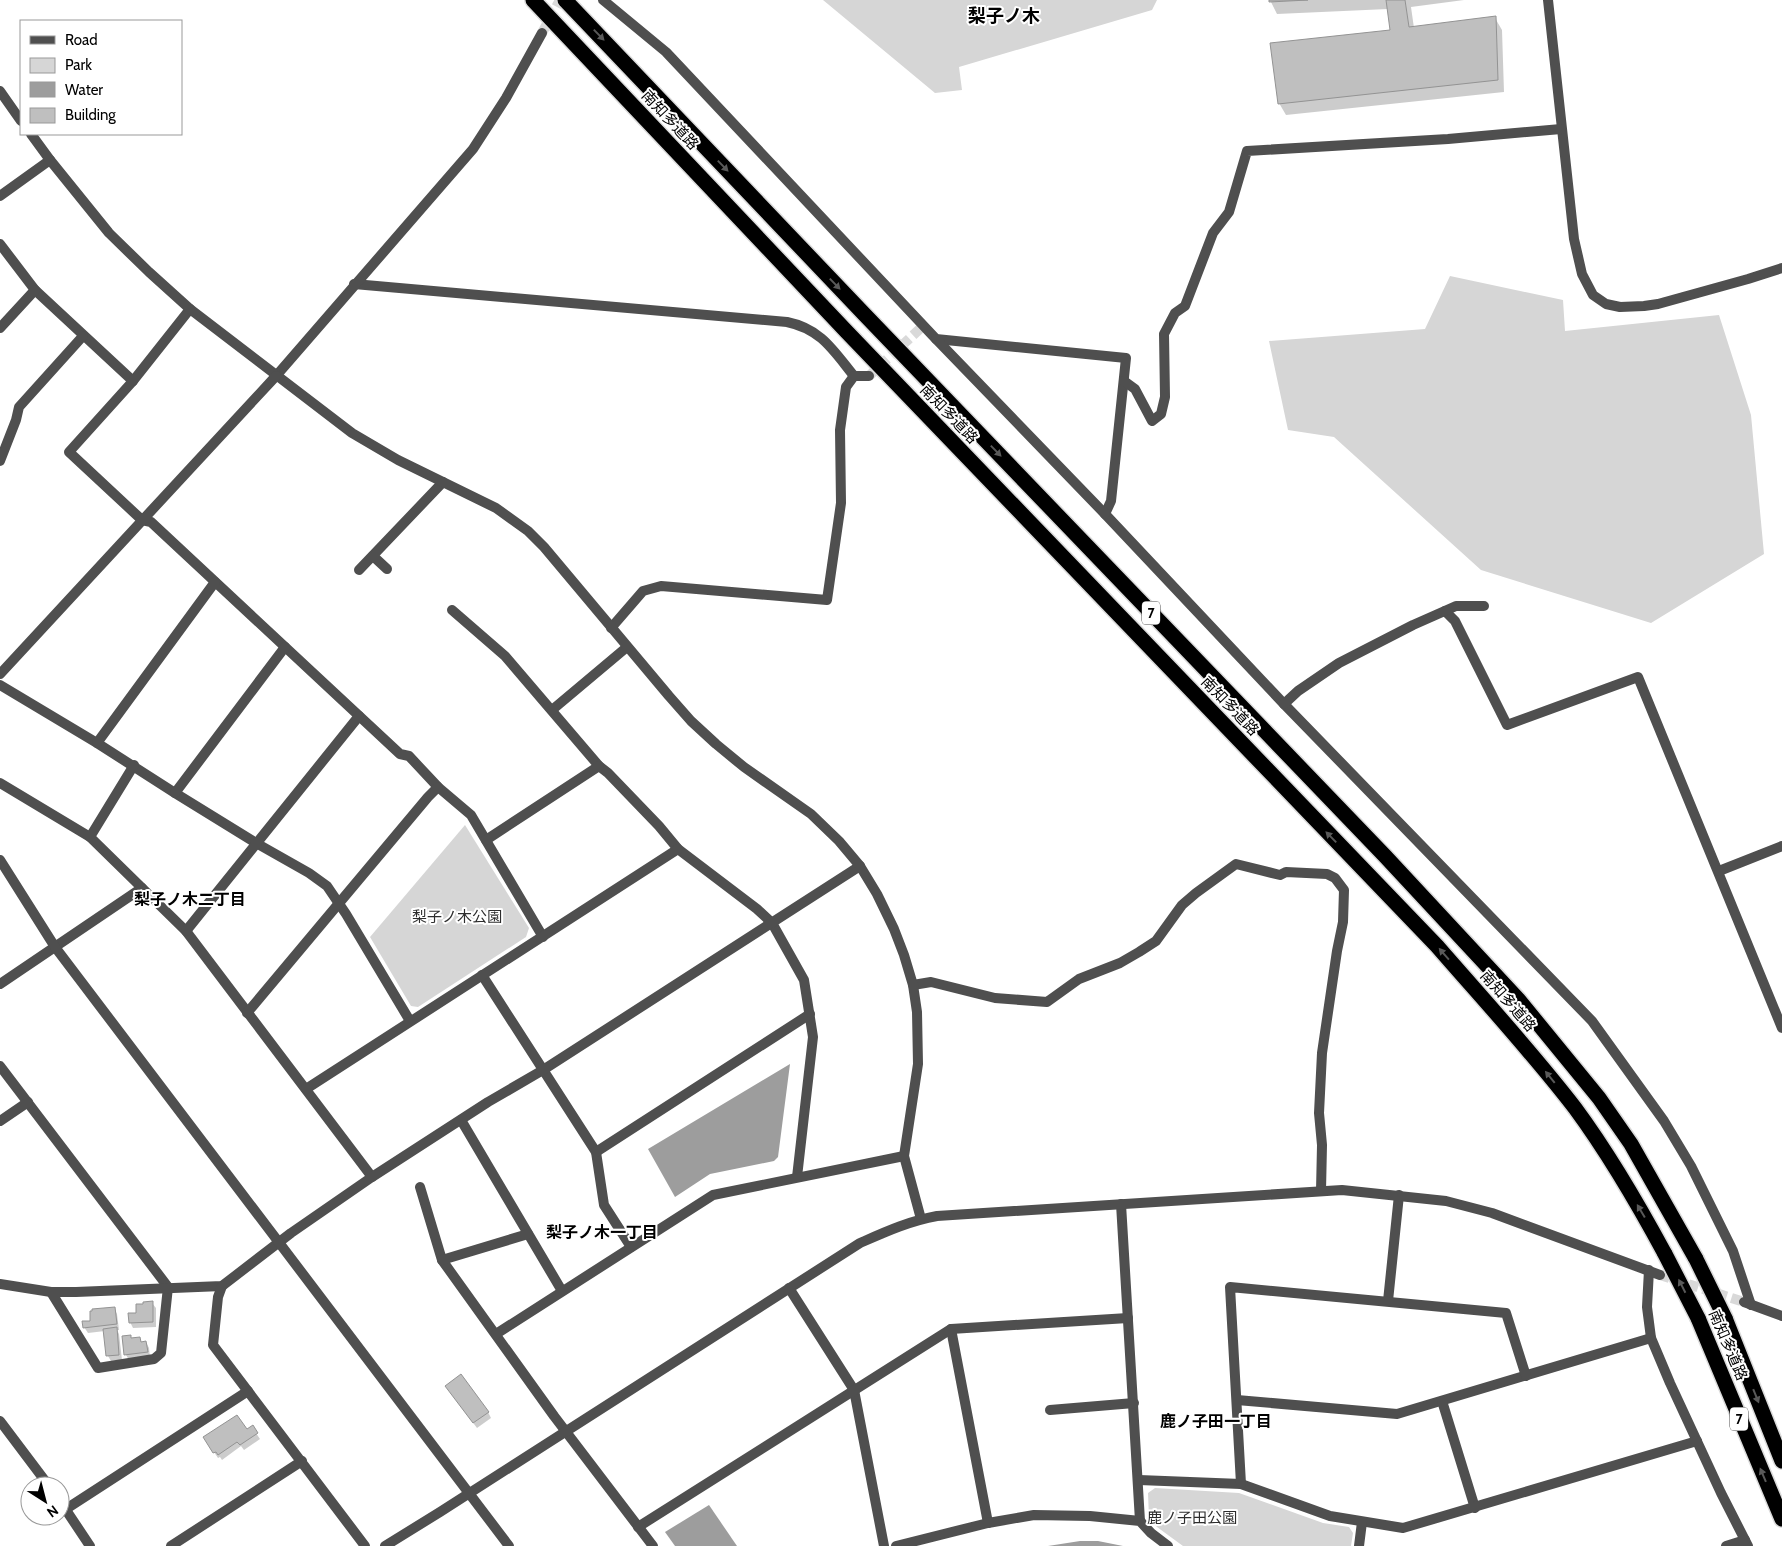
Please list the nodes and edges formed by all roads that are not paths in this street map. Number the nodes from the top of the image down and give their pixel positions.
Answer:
1 (533, 0) edge
2 (565, 0) edge
3 (603, 0) edge
4 (1548, 0) edge
5 (542, 33) tunnel mouth
6 (0, 91) edge
7 (20, 120) edge
8 (1561, 129) junction
9 (32, 135) edge
10 (50, 160) junction
11 (0, 196) edge
12 (0, 244) edge
13 (1782, 268) edge
14 (354, 284) junction
15 (34, 290) junction
16 (190, 309) junction
17 (0, 328) edge
18 (83, 336) junction
19 (936, 339) junction
20 (276, 376) junction
21 (854, 376) junction
22 (869, 376) tunnel mouth
23 (133, 381) junction
24 (1124, 381) junction
25 (0, 460) edge
26 (443, 482) junction
27 (1105, 514) junction
28 (142, 520) junction
29 (373, 556) junction
30 (359, 570) dead end
31 (387, 570) dead end
32 (215, 582) junction
33 (1484, 606) dead end
34 (452, 610) dead end
35 (1445, 611) junction
36 (611, 628) junction
37 (285, 647) junction
38 (627, 647) junction
39 (0, 674) edge
40 (0, 685) edge
41 (1284, 704) junction
42 (552, 710) junction
43 (359, 716) junction
44 (97, 743) junction
45 (134, 765) junction
46 (599, 766) junction
47 (0, 782) edge
48 (438, 787) junction
49 (176, 794) junction
50 (90, 837) junction
51 (486, 840) junction
52 (256, 843) junction
53 (1782, 846) edge
54 (678, 849) junction
55 (0, 860) edge
56 (860, 866) junction
57 (1719, 871) junction
58 (142, 888) junction
59 (339, 903) junction
60 (772, 923) junction
61 (186, 931) junction
62 (543, 936) junction
63 (55, 947) junction
64 (482, 975) junction
65 (0, 984) edge
66 (913, 985) junction
67 (247, 1012) junction
68 (810, 1014) junction
69 (410, 1021) junction
70 (1782, 1028) edge
71 (0, 1066) edge
72 (543, 1070) junction
73 (306, 1089) junction
74 (28, 1102) junction
75 (460, 1120) junction
76 (0, 1121) edge
77 (596, 1152) junction
78 (904, 1156) junction
79 (372, 1177) junction
80 (797, 1177) junction
81 (420, 1187) dead end
82 (1321, 1191) junction
83 (1399, 1195) junction
84 (1121, 1204) junction
85 (921, 1219) junction
86 (528, 1234) junction
87 (279, 1243) junction
88 (631, 1247) junction
89 (442, 1260) junction
90 (1649, 1270) junction
91 (1660, 1274) tunnel mouth
92 (0, 1284) edge
93 (222, 1286) junction
94 (168, 1287) junction
95 (789, 1288) junction
96 (562, 1291) junction
97 (51, 1292) junction
98 (1388, 1301) junction
99 (1782, 1316) edge
100 (1128, 1318) junction
101 (951, 1329) junction
102 (496, 1334) junction
103 (1651, 1338) junction
104 (1526, 1376) junction
105 (854, 1390) junction
106 (248, 1391) junction
107 (1237, 1400) junction
108 (1442, 1401) junction
109 (1134, 1403) junction
110 (1050, 1410) dead end
111 (0, 1421) edge
112 (566, 1431) junction
113 (1697, 1441) junction
114 (302, 1461) junction
115 (1782, 1461) edge
116 (41, 1476) edge
117 (1139, 1480) junction
118 (1241, 1484) junction
119 (469, 1493) junction
120 (70, 1501) edge
121 (1474, 1508) junction
122 (70, 1516) edge
123 (1782, 1520) edge
124 (1140, 1521) junction
125 (1362, 1522) junction
126 (988, 1523) junction
127 (638, 1527) junction
128 (1746, 1543) edge
129 (90, 1546) edge
130 (171, 1546) edge
131 (365, 1546) edge
132 (385, 1546) edge
133 (509, 1546) edge
134 (653, 1546) edge
135 (884, 1546) edge
136 (896, 1546) edge
137 (1168, 1546) edge
138 (1359, 1546) edge
139 (1726, 1546) edge

123 -> 1 highway, 南知多道路 / 7, bridge
2 -> 115 highway, 南知多道路 / 7, bridge
3 - 19 street
4 - 8 street
5 - 14 street
6 - 7 street
8 - 13 street
8 - 24 street
9 - 10 street
10 - 11 street
10 - 16 street
12 - 15 street
14 - 20 street
14 - 21 street
15 - 17 street
15 - 18 street
16 - 20 street
16 - 23 street
18 - 23 street
18 - 25 street
19 - 24 street
19 - 27 street
20 - 26 street
20 - 28 street
21 - 22 street
21 - 36 street
23 - 28 street
24 - 27 street
26 - 29 street
26 - 36 street
27 - 41 street
28 - 32 street
28 - 39 street
29 - 30 street
29 - 31 street
32 - 37 street
32 - 44 street
33 - 35 street
34 - 42 street
35 - 41 street
35 - 57 street
36 - 38 street
37 - 43 street
37 - 49 street
38 - 42 street
38 - 56 street
40 - 44 street
41 - 99 street
42 - 46 street
43 - 48 street
43 - 52 street
44 - 45 street
45 - 49 street
45 - 50 street
46 - 51 street
46 - 54 street
47 - 50 street
48 - 51 street
48 - 59 street
49 - 52 street
50 - 58 street
51 - 62 street
52 - 59 street
52 - 61 street
53 - 57 street
54 - 60 street
54 - 62 street
55 - 63 street
56 - 60 street
56 - 66 street
57 - 70 street
58 - 61 street
58 - 63 street
59 - 67 street
59 - 69 street
60 - 68 street
60 - 72 street
61 - 67 street
62 - 64 street
63 - 65 street
63 - 87 street
64 - 69 street
64 - 72 street
66 - 78 street
66 - 82 street
67 - 73 street
68 - 77 street
68 - 80 street
69 - 73 street
71 - 74 street
72 - 75 street
72 - 77 street
73 - 79 street
74 - 76 street
74 - 94 street
75 - 79 street
75 - 86 street
77 - 88 street
78 - 80 street
78 - 85 street
79 - 87 street
80 - 88 street
81 - 89 street
82 - 83 street
82 - 84 street
83 - 90 street
83 - 98 street
84 - 85 street
84 - 100 street
85 - 95 street
86 - 89 street
86 - 96 street
87 - 93 street
87 - 119 street
88 - 96 street
89 - 102 street
90 - 91 street
90 - 103 street
92 - 97 street
93 - 94 street
93 - 106 street
94 - 97 street
94 - 97 street
95 - 105 street
95 - 112 street
96 - 102 street
98 - 104 street
98 - 107 street
100 - 101 street
100 - 109 street
101 - 105 street
101 - 126 street
102 - 112 street
103 - 104 street
103 - 113 street
104 - 108 street
105 - 127 street
105 - 135 street
106 - 114 street
106 - 120 street
107 - 108 street
107 - 118 street
108 - 121 street
109 - 110 street
109 - 117 street
111 - 116 street
112 - 119 street
112 - 127 street
113 - 121 street
113 - 128 street
114 - 130 street
114 - 131 street
117 - 118 street
117 - 124 street
118 - 125 street
119 - 132 street
119 - 133 street
121 - 125 street
122 - 129 street
124 - 126 street
124 - 137 street
125 - 138 street
126 - 136 street
127 - 134 street
128 - 139 street

